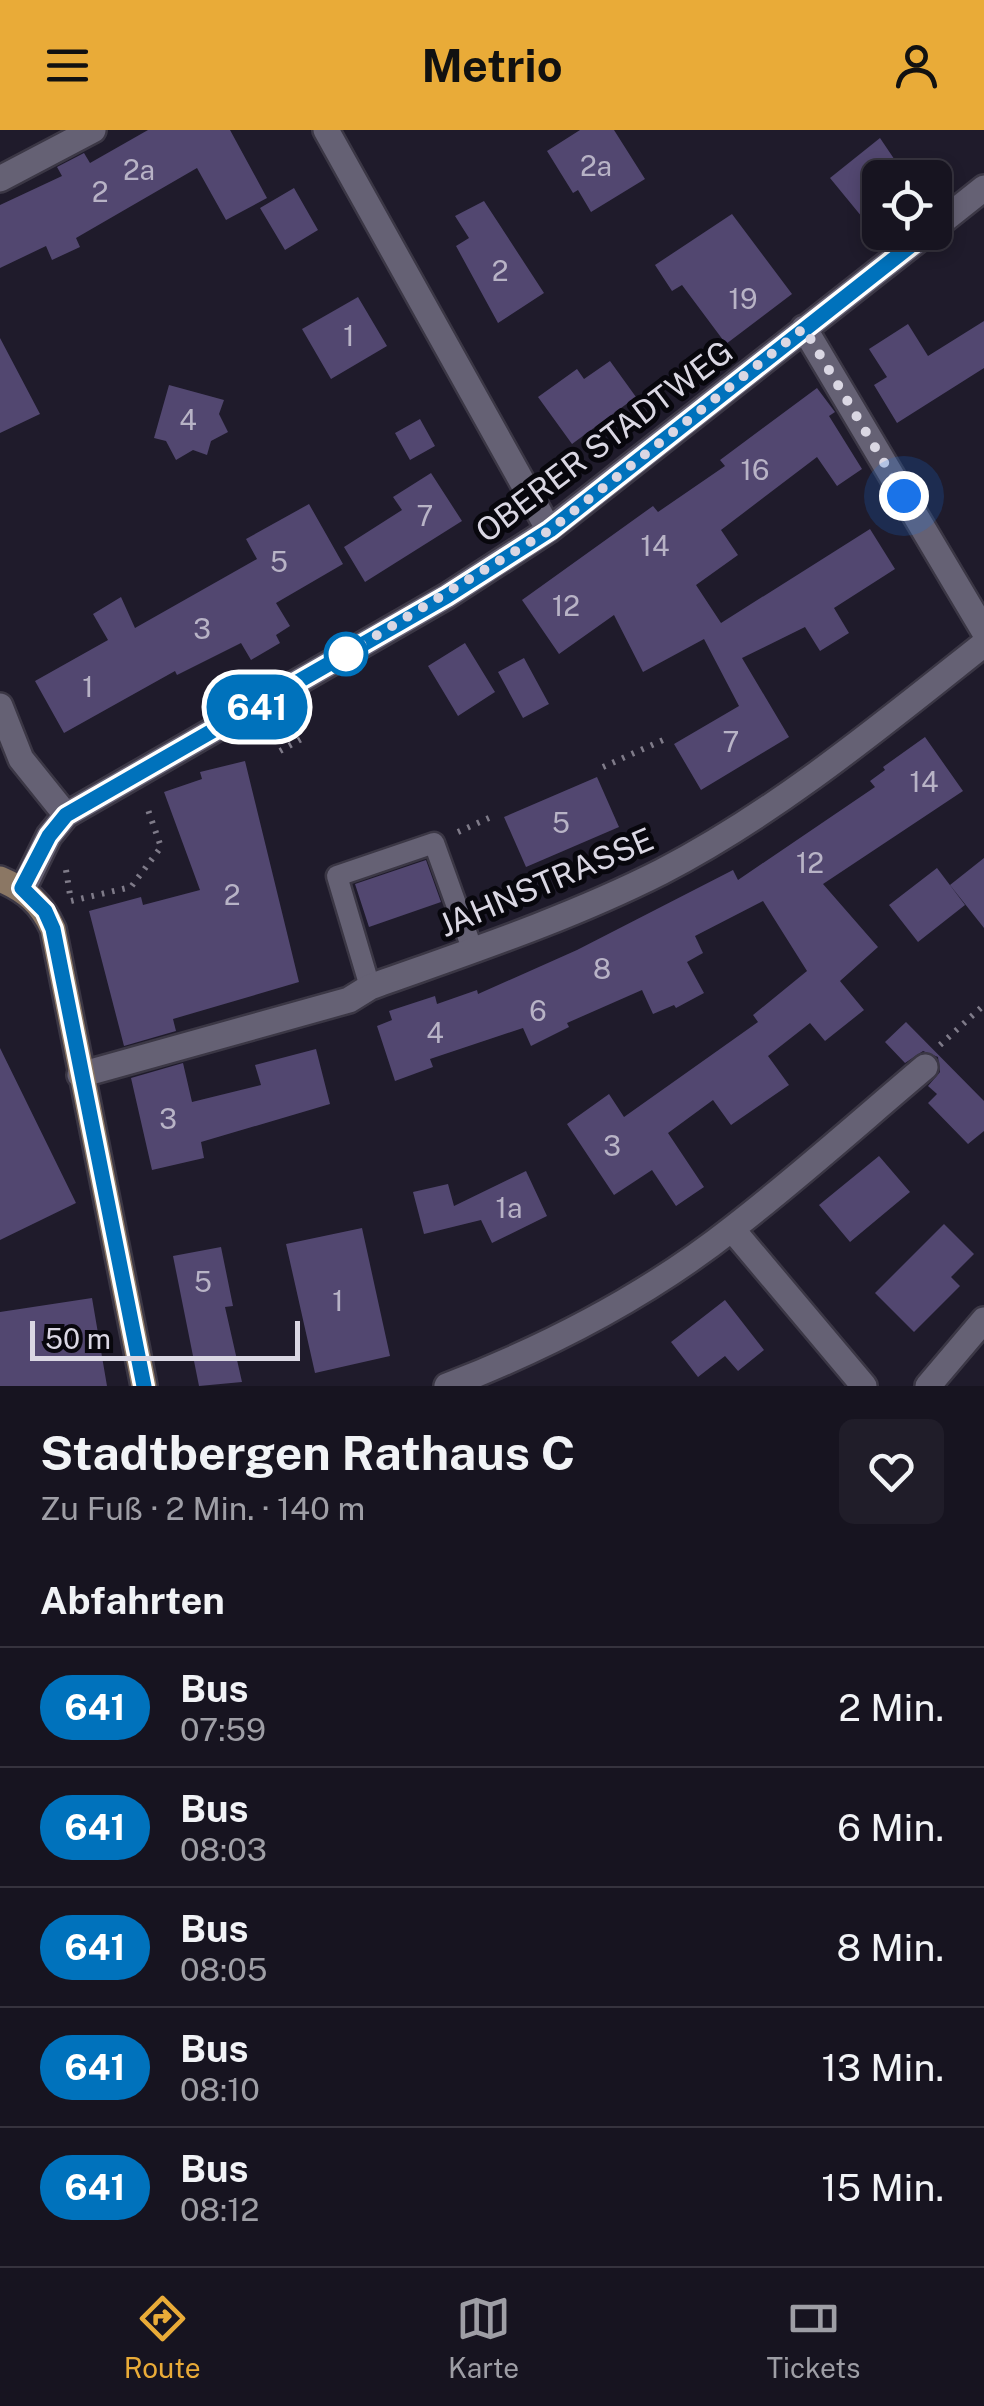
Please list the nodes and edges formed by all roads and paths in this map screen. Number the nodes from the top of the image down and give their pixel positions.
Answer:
1 (93, 130) edge
2 (326, 130) edge
3 (0, 179) edge
4 (984, 188) edge
5 (952, 213) edge
6 (905, 250) edge
7 (804, 328) junction
8 (550, 530) junction
9 (984, 631) edge
10 (984, 644) edge
11 (0, 706) edge
12 (305, 736) dead end
13 (663, 740) dead end
14 (280, 751) dead end
15 (603, 767) dead end
16 (136, 774) junction
17 (66, 815) junction
18 (491, 817) dead end
19 (434, 843) junction
20 (11, 884) edge
21 (72, 900) dead end
22 (473, 951) junction
23 (370, 987) junction
24 (984, 1005) edge
25 (925, 1067) joint
26 (80, 1075) junction
27 (732, 1229) junction
28 (984, 1320) edge
29 (144, 1386) edge
30 (447, 1386) edge
31 (864, 1386) edge
32 (928, 1386) edge

1 - 3 street
2 - 8 street
4 - 5 street
6 - 7 street, OBERER STADTWEG
7 - 8 street, OBERER STADTWEG
7 - 9 street
8 - 16 street, OBERER STADTWEG
10 - 22 street, JAHNSTRASSE
11 - 17 street
12 - 14 path
13 - 15 path
16 - 17 street, OBERER STADTWEG
16 - 21 path
17 - 20 street, OBERER STADTWEG
18 - 19 path
19 - 22 lane
19 - 23 lane
20 - 26 street
22 - 23 street, JAHNSTRASSE
23 - 26 street, JAHNSTRASSE
24 - 25 path
25 - 27 street
26 - 29 street
27 - 30 street
27 - 31 street
28 - 32 street

